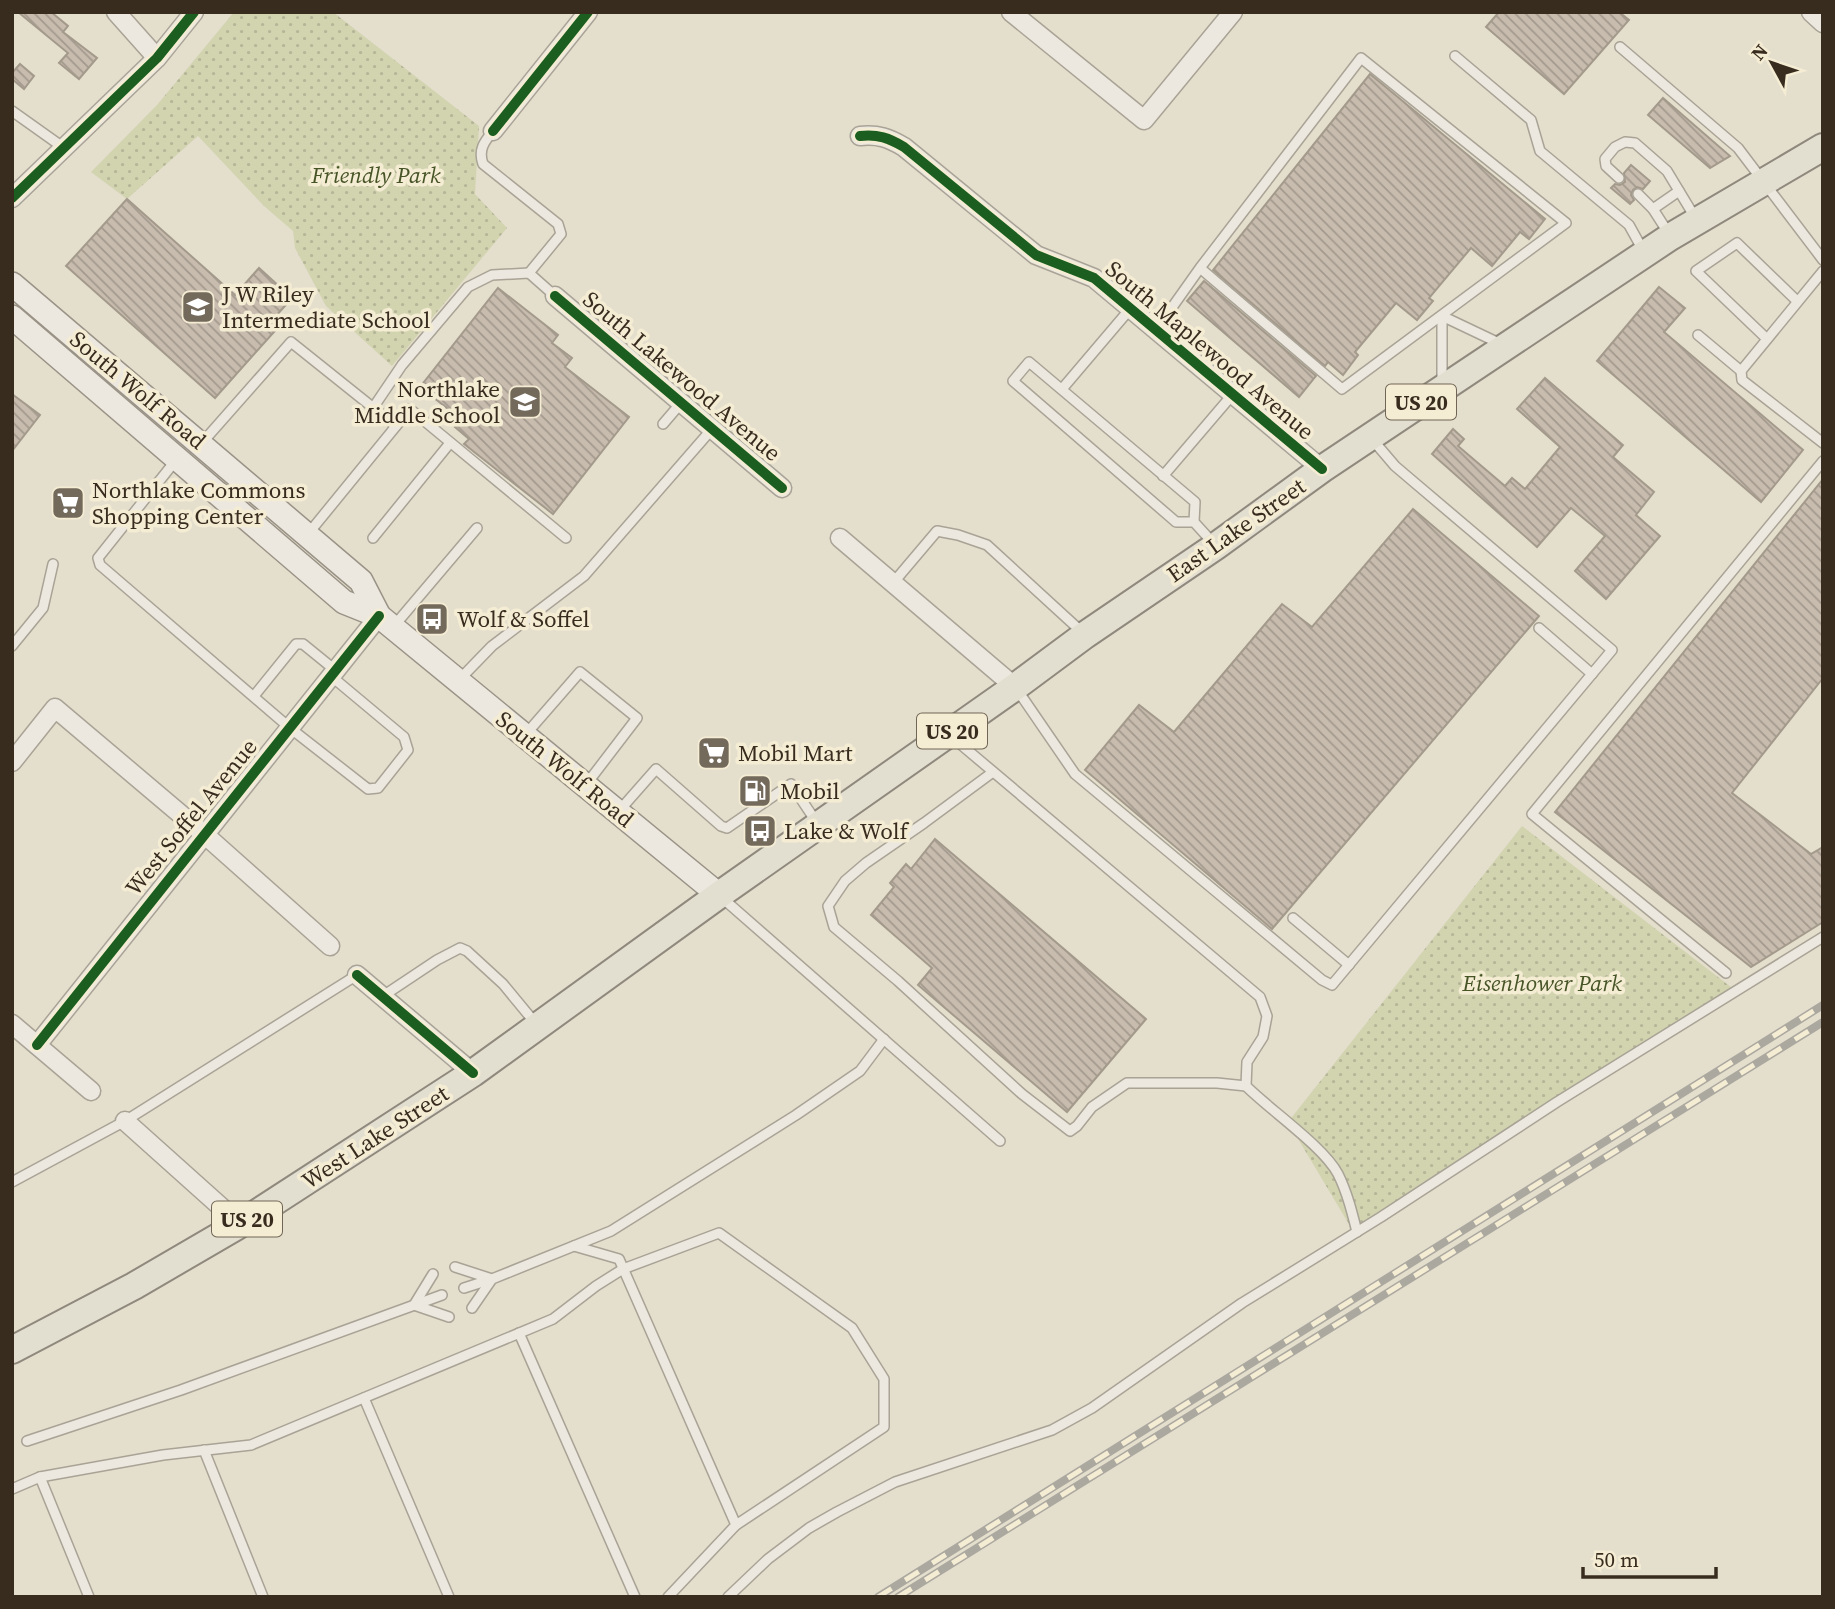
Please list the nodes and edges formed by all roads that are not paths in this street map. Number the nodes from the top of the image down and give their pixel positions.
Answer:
1 (116, 12) edge
2 (194, 12) edge
3 (589, 12) edge
4 (1011, 12) edge
5 (1233, 12) edge
6 (1811, 12) edge
7 (1823, 23) edge
8 (1620, 47) dead end
9 (1455, 56) dead end
10 (157, 58) junction
11 (12, 111) edge
12 (493, 131) joint
13 (860, 136) dead end
14 (1823, 147) edge
15 (64, 148) junction
16 (1619, 178) dead end
17 (1764, 180) junction
18 (1679, 191) junction
19 (1638, 194) dead end
20 (12, 198) edge
21 (1653, 209) junction
22 (1697, 220) junction
23 (1670, 237) junction
24 (1645, 254) junction
25 (1823, 260) edge
26 (1200, 268) junction
27 (1823, 271) edge
28 (529, 273) junction
29 (12, 284) edge
30 (555, 296) joint
31 (1797, 301) junction
32 (1130, 309) junction
33 (1442, 316) junction
34 (12, 317) edge
35 (1156, 330) junction
36 (1698, 335) dead end
37 (1767, 339) junction
38 (1504, 346) junction
39 (1741, 371) junction
40 (1441, 388) junction
41 (1062, 389) junction
42 (1233, 394) junction
43 (681, 403) junction
44 (373, 408) junction
45 (663, 424) dead end
46 (396, 426) junction
47 (712, 429) junction
48 (1370, 437) junction
49 (450, 443) junction
50 (1823, 443) edge
51 (201, 444) junction
52 (177, 459) junction
53 (1823, 461) edge
54 (1322, 469) junction
55 (1163, 476) junction
56 (782, 488) dead end
57 (1194, 522) junction
58 (477, 528) dead end
59 (307, 535) junction
60 (373, 538) dead end
61 (566, 538) dead end
62 (840, 538) dead end
63 (1216, 546) junction
64 (53, 564) dead end
65 (893, 583) junction
66 (386, 622) junction
67 (1539, 628) dead end
68 (1085, 635) junction
69 (12, 646) edge
70 (333, 673) junction
71 (1592, 674) junction
72 (458, 681) junction
73 (1015, 687) junction
74 (254, 696) junction
75 (290, 728) junction
76 (948, 734) junction
77 (525, 736) junction
78 (12, 762) edge
79 (993, 772) junction
80 (586, 786) junction
81 (618, 812) junction
82 (818, 825) junction
83 (204, 834) junction
84 (719, 895) junction
85 (1293, 918) dead end
86 (1823, 937) edge
87 (330, 946) dead end
88 (1349, 965) junction
89 (1726, 973) dead end
90 (357, 975) joint
91 (383, 996) junction
92 (12, 1024) edge
93 (537, 1025) junction
94 (884, 1039) junction
95 (37, 1045) junction
96 (473, 1073) junction
97 (1246, 1086) junction
98 (90, 1091) dead end
99 (125, 1121) junction
100 (1000, 1141) dead end
101 (12, 1182) edge
102 (240, 1224) junction
103 (1357, 1232) junction
104 (574, 1246) junction
105 (455, 1267) dead end
106 (623, 1269) junction
107 (433, 1275) dead end
108 (492, 1279) junction
109 (464, 1288) dead end
110 (442, 1295) dead end
111 (414, 1305) junction
112 (472, 1308) dead end
113 (449, 1317) dead end
114 (519, 1333) junction
115 (12, 1350) edge
116 (364, 1398) junction
117 (27, 1441) dead end
118 (204, 1450) junction
119 (40, 1477) junction
120 (12, 1489) edge
121 (736, 1525) junction
122 (89, 1597) edge
123 (263, 1597) edge
124 (449, 1597) edge
125 (635, 1597) edge
126 (668, 1597) edge
127 (728, 1597) edge

1 - 10 street
2 - 10 street
3 - 12 street
4 - 5 street
6 - 7 street
8 - 17 lane
9 - 24 lane
10 - 15 street
11 - 15 lane
12 - 28 lane
13 - 32 street, South Maplewood Avenue
14 - 17 main road, US 20
15 - 20 street
16 - 18 lane
17 - 22 main road, East Lake Street / US 20
17 - 25 lane
18 - 21 lane
18 - 22 lane
19 - 21 lane
21 - 23 lane
22 - 23 main road, East Lake Street / US 20
23 - 24 main road, East Lake Street / US 20
24 - 38 main road, East Lake Street / US 20
26 - 33 lane
26 - 33 lane
26 - 35 lane
27 - 31 lane
28 - 30 lane
28 - 44 lane
29 - 51 main road, South Wolf Road
30 - 43 street, South Lakewood Avenue
31 - 37 lane
31 - 37 lane
32 - 35 street, South Maplewood Avenue
32 - 41 lane
33 - 38 lane
33 - 40 lane
34 - 52 main road, South Wolf Road
35 - 42 street, South Maplewood Avenue
36 - 39 lane
37 - 39 lane
38 - 40 main road, East Lake Street / US 20
39 - 50 lane
40 - 48 main road, East Lake Street / US 20
41 - 55 lane
41 - 57 lane
42 - 54 street, South Maplewood Avenue
42 - 55 lane
43 - 45 lane
43 - 47 street, South Lakewood Avenue
44 - 46 lane
44 - 51 lane
46 - 49 lane
46 - 59 lane
47 - 56 street, South Lakewood Avenue
47 - 72 lane
48 - 54 main road, East Lake Street / US 20
48 - 71 lane
49 - 60 lane
49 - 61 lane
51 - 59 main road, South Wolf Road
52 - 66 main road, South Wolf Road
52 - 74 lane
53 - 89 lane
54 - 63 main road, East Lake Street / US 20
55 - 57 lane
57 - 63 lane
58 - 66 lane
59 - 66 main road, South Wolf Road
62 - 65 street
63 - 68 main road, East Lake Street / US 20
64 - 69 lane
65 - 68 lane
65 - 73 street
66 - 70 street, West Soffel Avenue
66 - 72 main road, South Wolf Road
67 - 71 lane
68 - 73 main road, East Lake Street / US 20
70 - 74 lane
70 - 75 street, West Soffel Avenue
70 - 75 lane
71 - 88 lane
72 - 77 main road, South Wolf Road
73 - 76 main road, East Lake Street / US 20
73 - 88 lane
74 - 75 lane
75 - 83 street, West Soffel Avenue
76 - 79 lane
76 - 82 main road, East Lake Street / US 20
77 - 80 main road, South Wolf Road
77 - 80 lane
78 - 83 street
79 - 97 lane
79 - 97 lane
80 - 81 main road, South Wolf Road
81 - 82 lane
81 - 84 main road, South Wolf Road
82 - 84 main road, East Lake Street / US 20
83 - 87 street
83 - 95 street, West Soffel Avenue
84 - 93 main road, West Lake Street / US 20
84 - 94 lane
85 - 88 lane
86 - 103 lane
90 - 91 street
90 - 99 lane
91 - 93 lane
91 - 96 street
92 - 95 street
93 - 96 main road, West Lake Street / US 20
94 - 100 lane
94 - 104 lane
95 - 98 street
96 - 102 main road, West Lake Street / US 20
97 - 103 lane
99 - 101 lane
99 - 102 street
102 - 115 main road, West Lake Street / US 20
103 - 127 lane
104 - 106 lane
104 - 108 lane
105 - 108 lane
106 - 114 lane
106 - 121 lane
106 - 121 lane
107 - 111 lane
108 - 109 lane
108 - 112 lane
110 - 111 lane
111 - 113 lane
111 - 117 lane
114 - 116 lane
114 - 125 lane
116 - 118 lane
116 - 124 lane
118 - 119 lane
118 - 123 lane
119 - 120 lane
119 - 122 lane
121 - 126 lane

